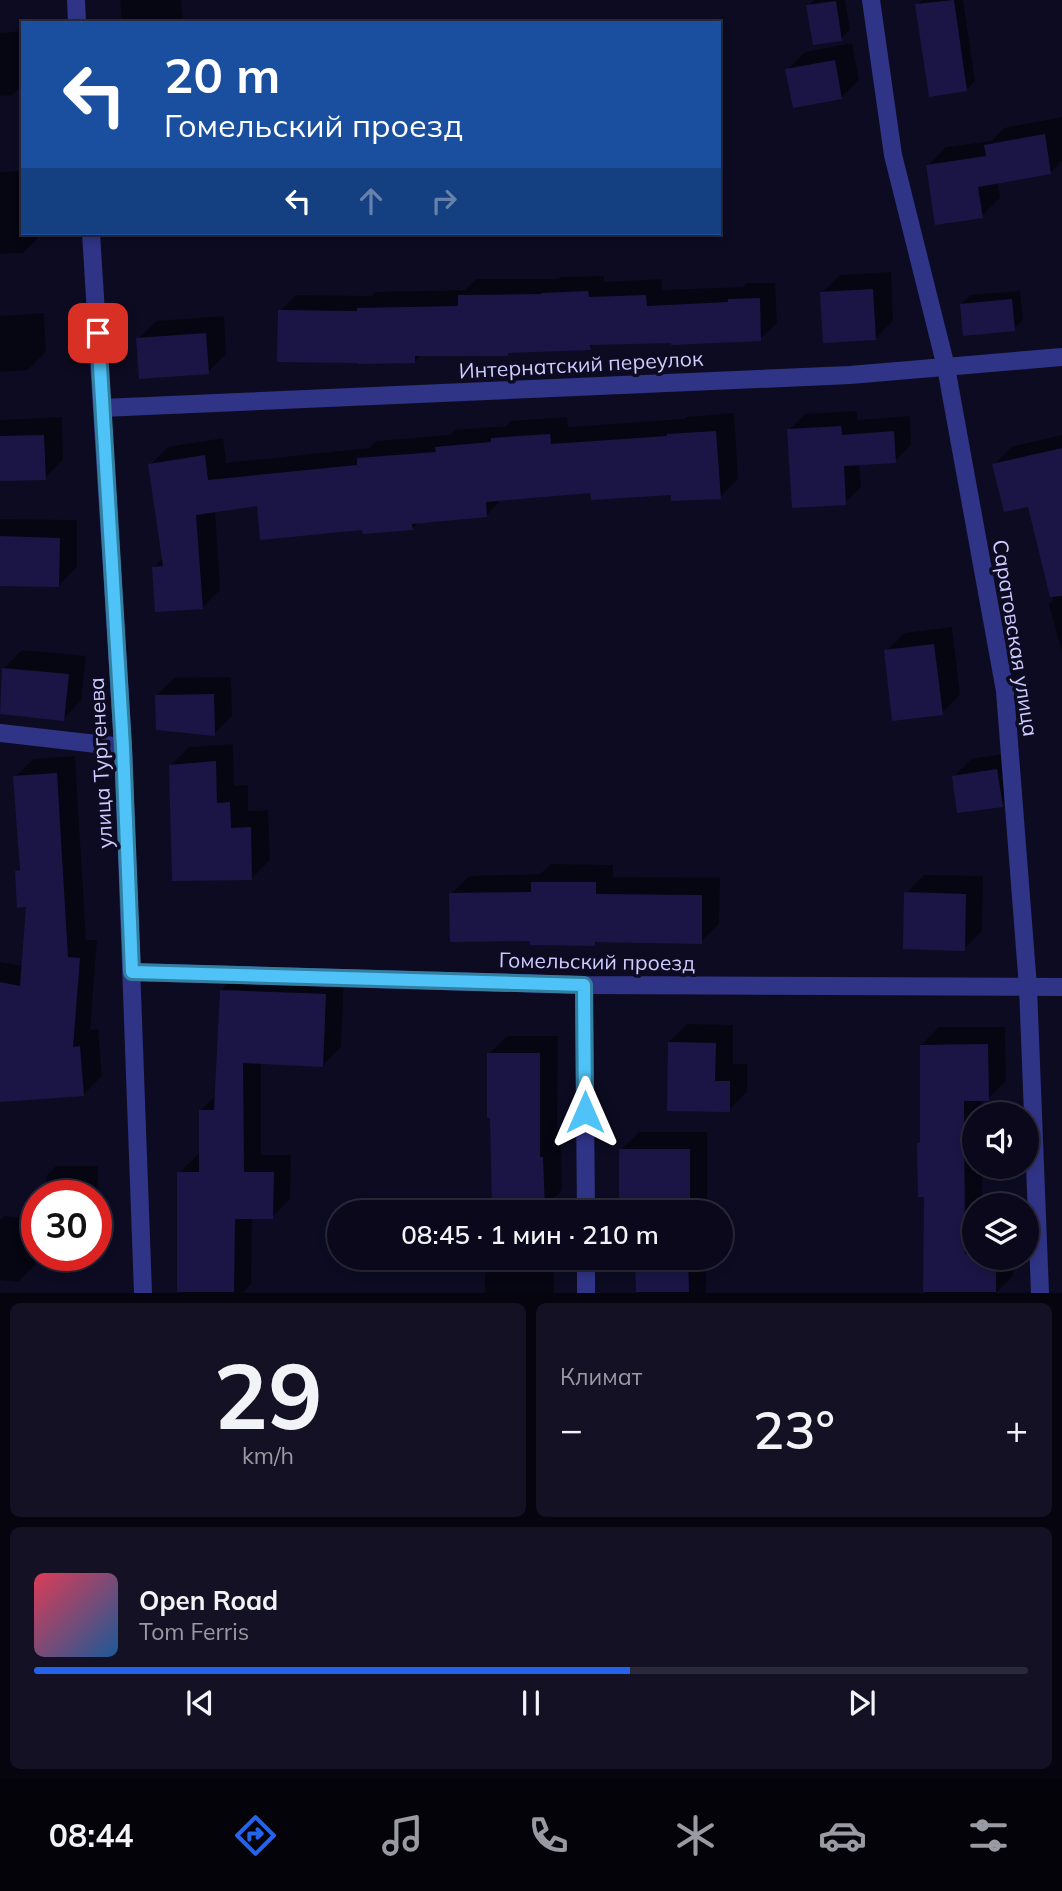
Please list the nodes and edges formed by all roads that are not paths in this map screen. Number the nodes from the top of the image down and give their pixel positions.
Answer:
1 (76, 0) edge
2 (870, 0) edge
3 (78, 21) edge
4 (91, 235) edge
5 (1062, 357) edge
6 (946, 367) junction
7 (103, 408) junction
8 (0, 733) edge
9 (123, 747) junction
10 (132, 972) junction
11 (584, 985) junction
12 (1028, 987) junction
13 (1062, 987) edge
14 (586, 1200) edge
15 (586, 1270) edge
16 (143, 1293) edge
17 (586, 1293) edge
18 (1040, 1293) edge

1 - 3 street
2 - 6 street, Саратовская улица
4 - 7 street, улица Тургенева
5 - 6 street, Интернатский переулок
6 - 7 street, Интернатский переулок
6 - 12 street, Саратовская улица
7 - 9 street, улица Тургенева
8 - 9 street
9 - 10 street, улица Тургенева
10 - 11 street, Гомельский проезд
10 - 16 street, улица Тургенева
11 - 12 street, Гомельский проезд
11 - 14 street
12 - 13 street, Гомельский проезд
12 - 18 street, Саратовская улица
15 - 17 street

